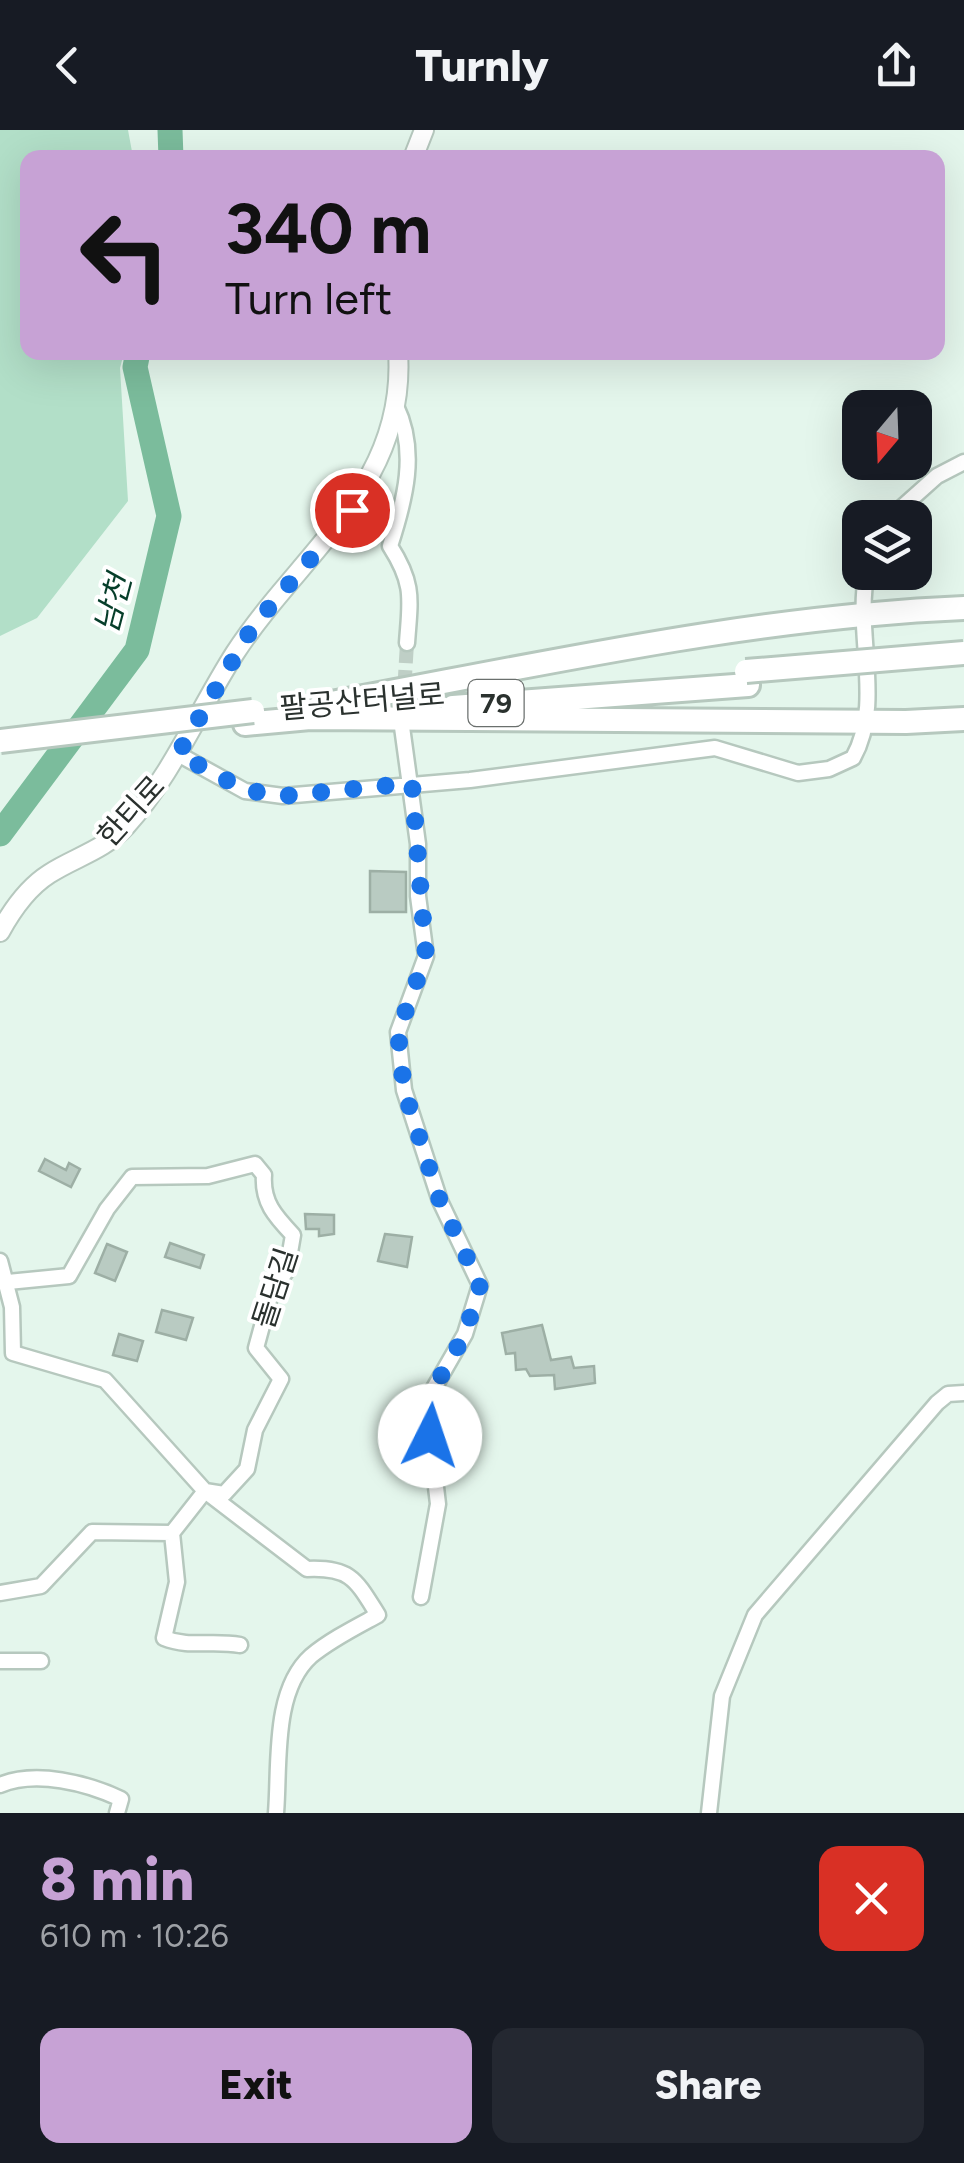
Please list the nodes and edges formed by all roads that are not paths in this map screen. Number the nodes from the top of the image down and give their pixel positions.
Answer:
1 (398, 360) edge
2 (396, 406) junction
3 (964, 462) edge
4 (910, 500) edge
5 (865, 590) edge
6 (964, 608) edge
7 (863, 612) junction
8 (406, 643) tunnel mouth
9 (964, 652) edge
10 (964, 667) edge
11 (747, 678) junction
12 (315, 712) junction
13 (249, 717) junction
14 (964, 719) edge
15 (866, 722) junction
16 (402, 726) tunnel mouth
17 (0, 740) edge
18 (0, 754) edge
19 (178, 754) junction
20 (412, 783) junction
21 (0, 932) edge
22 (0, 1261) edge
23 (8, 1282) junction
24 (964, 1393) edge
25 (205, 1491) junction
26 (172, 1534) junction
27 (0, 1593) edge
28 (421, 1597) dead end
29 (240, 1645) dead end
30 (0, 1661) edge
31 (41, 1661) dead end
32 (0, 1786) edge
33 (118, 1813) edge
34 (276, 1813) edge
35 (709, 1813) edge

1 - 2 street, 한티로
2 - 8 street
2 - 19 street, 한티로
3 - 4 street
5 - 7 street
6 - 7 highway
7 - 12 highway
7 - 15 street
9 - 11 highway, 팔공산터널로 / 79, bridge
10 - 11 highway, 팔공산터널로 / 79
11 - 12 highway, 팔공산터널로 / 79
12 - 13 highway, 팔공산터널로 / 79
12 - 15 highway
13 - 17 highway, 팔공산터널로 / 79, bridge
13 - 18 highway, 팔공산터널로 / 79
14 - 15 highway
15 - 20 street
16 - 20 street
19 - 20 street
19 - 21 street, 한티로
20 - 28 street
22 - 23 street
23 - 25 street
23 - 25 street, 돌담길
24 - 35 street
25 - 26 street, 돌담길
25 - 34 street
26 - 27 street
26 - 29 street
30 - 31 street
32 - 33 street

